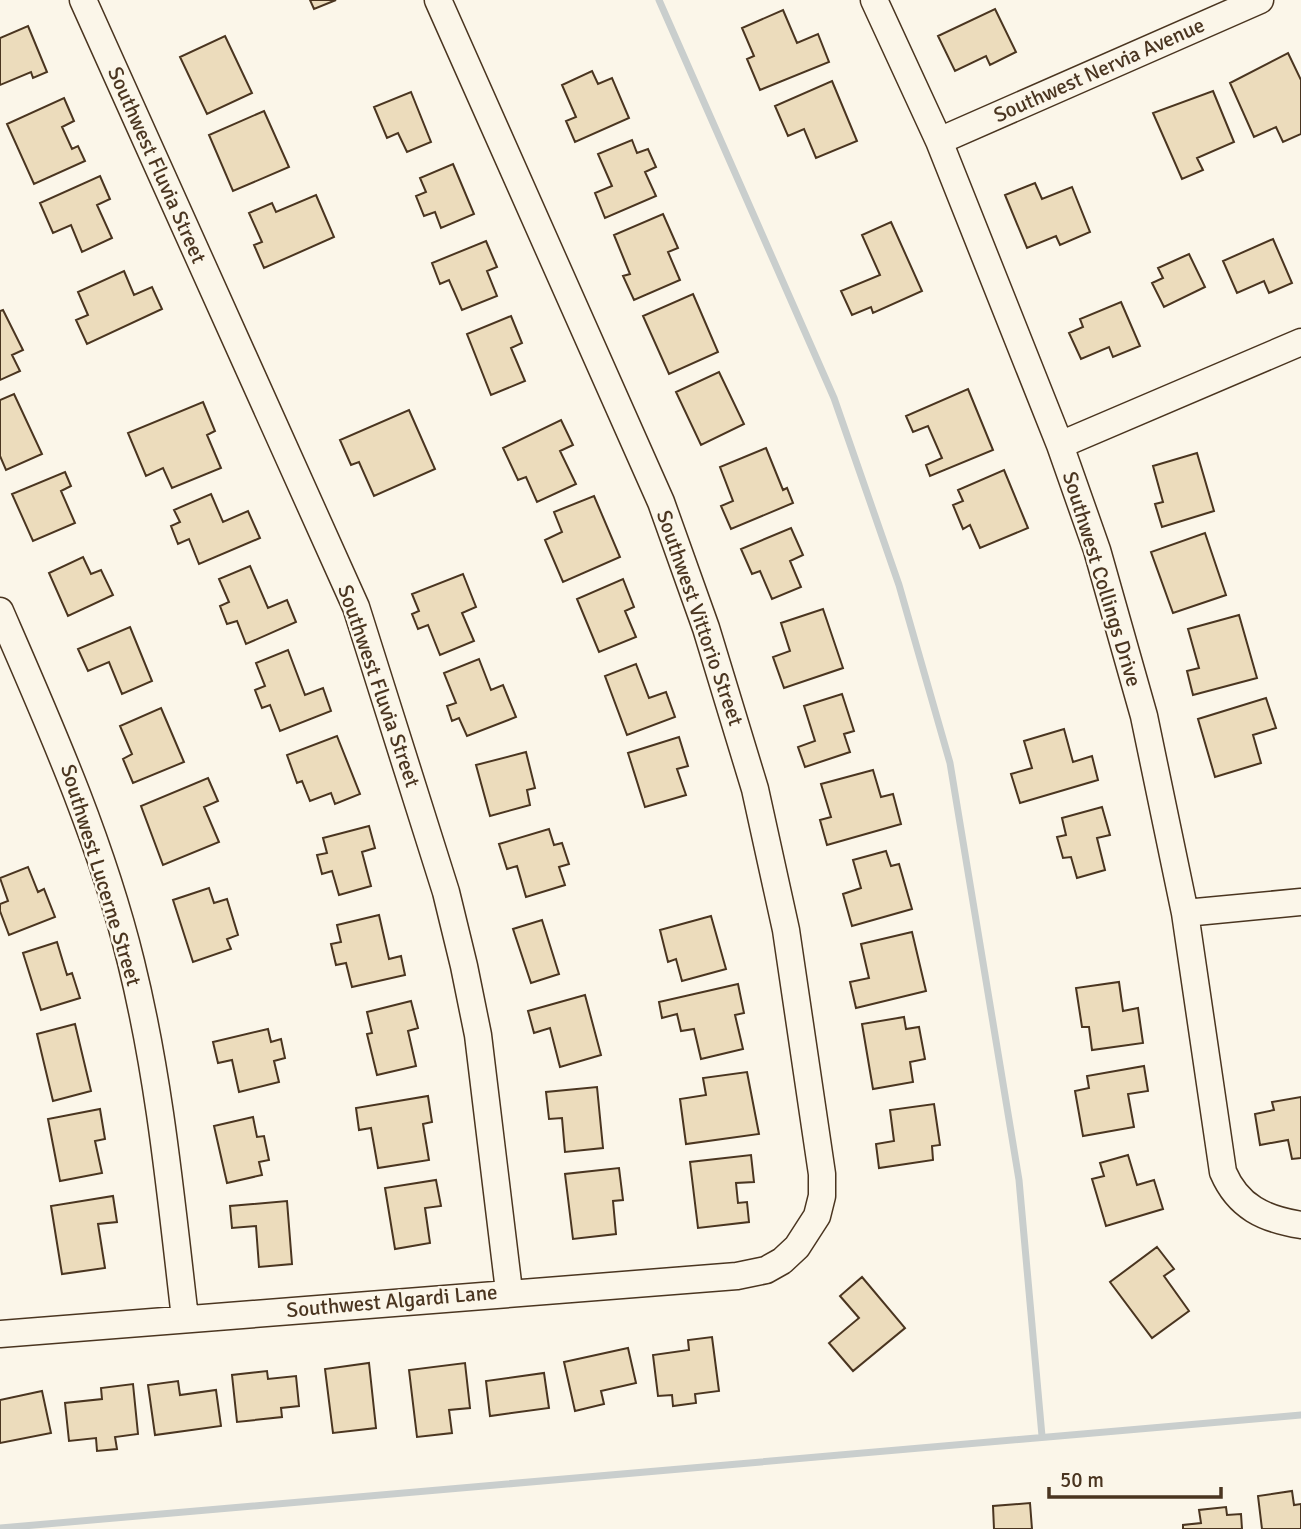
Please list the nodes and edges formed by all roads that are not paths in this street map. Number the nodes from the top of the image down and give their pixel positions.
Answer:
1 (83, 0) edge
2 (438, 0) edge
3 (874, 0) edge
4 (1260, 0) edge
5 (939, 141) junction
6 (1301, 342) edge
7 (1060, 445) junction
8 (0, 611) edge
9 (1301, 902) edge
10 (1185, 913) junction
11 (1301, 1225) edge
12 (782, 1261) joint
13 (509, 1291) junction
14 (185, 1318) junction
15 (0, 1334) edge

1 - 13 street, Southwest Fluvia Street
2 - 12 street, Southwest Vittorio Street
3 - 5 street, Southwest Collings Drive
4 - 5 street, Southwest Nervia Avenue
5 - 7 street, Southwest Collings Drive
6 - 7 street
7 - 10 street, Southwest Collings Drive
8 - 14 street, Southwest Lucerne Street
9 - 10 street
10 - 11 street, Southwest Collings Drive
12 - 13 street, Southwest Algardi Lane
13 - 14 street, Southwest Algardi Lane
14 - 15 street, Southwest Algardi Lane

